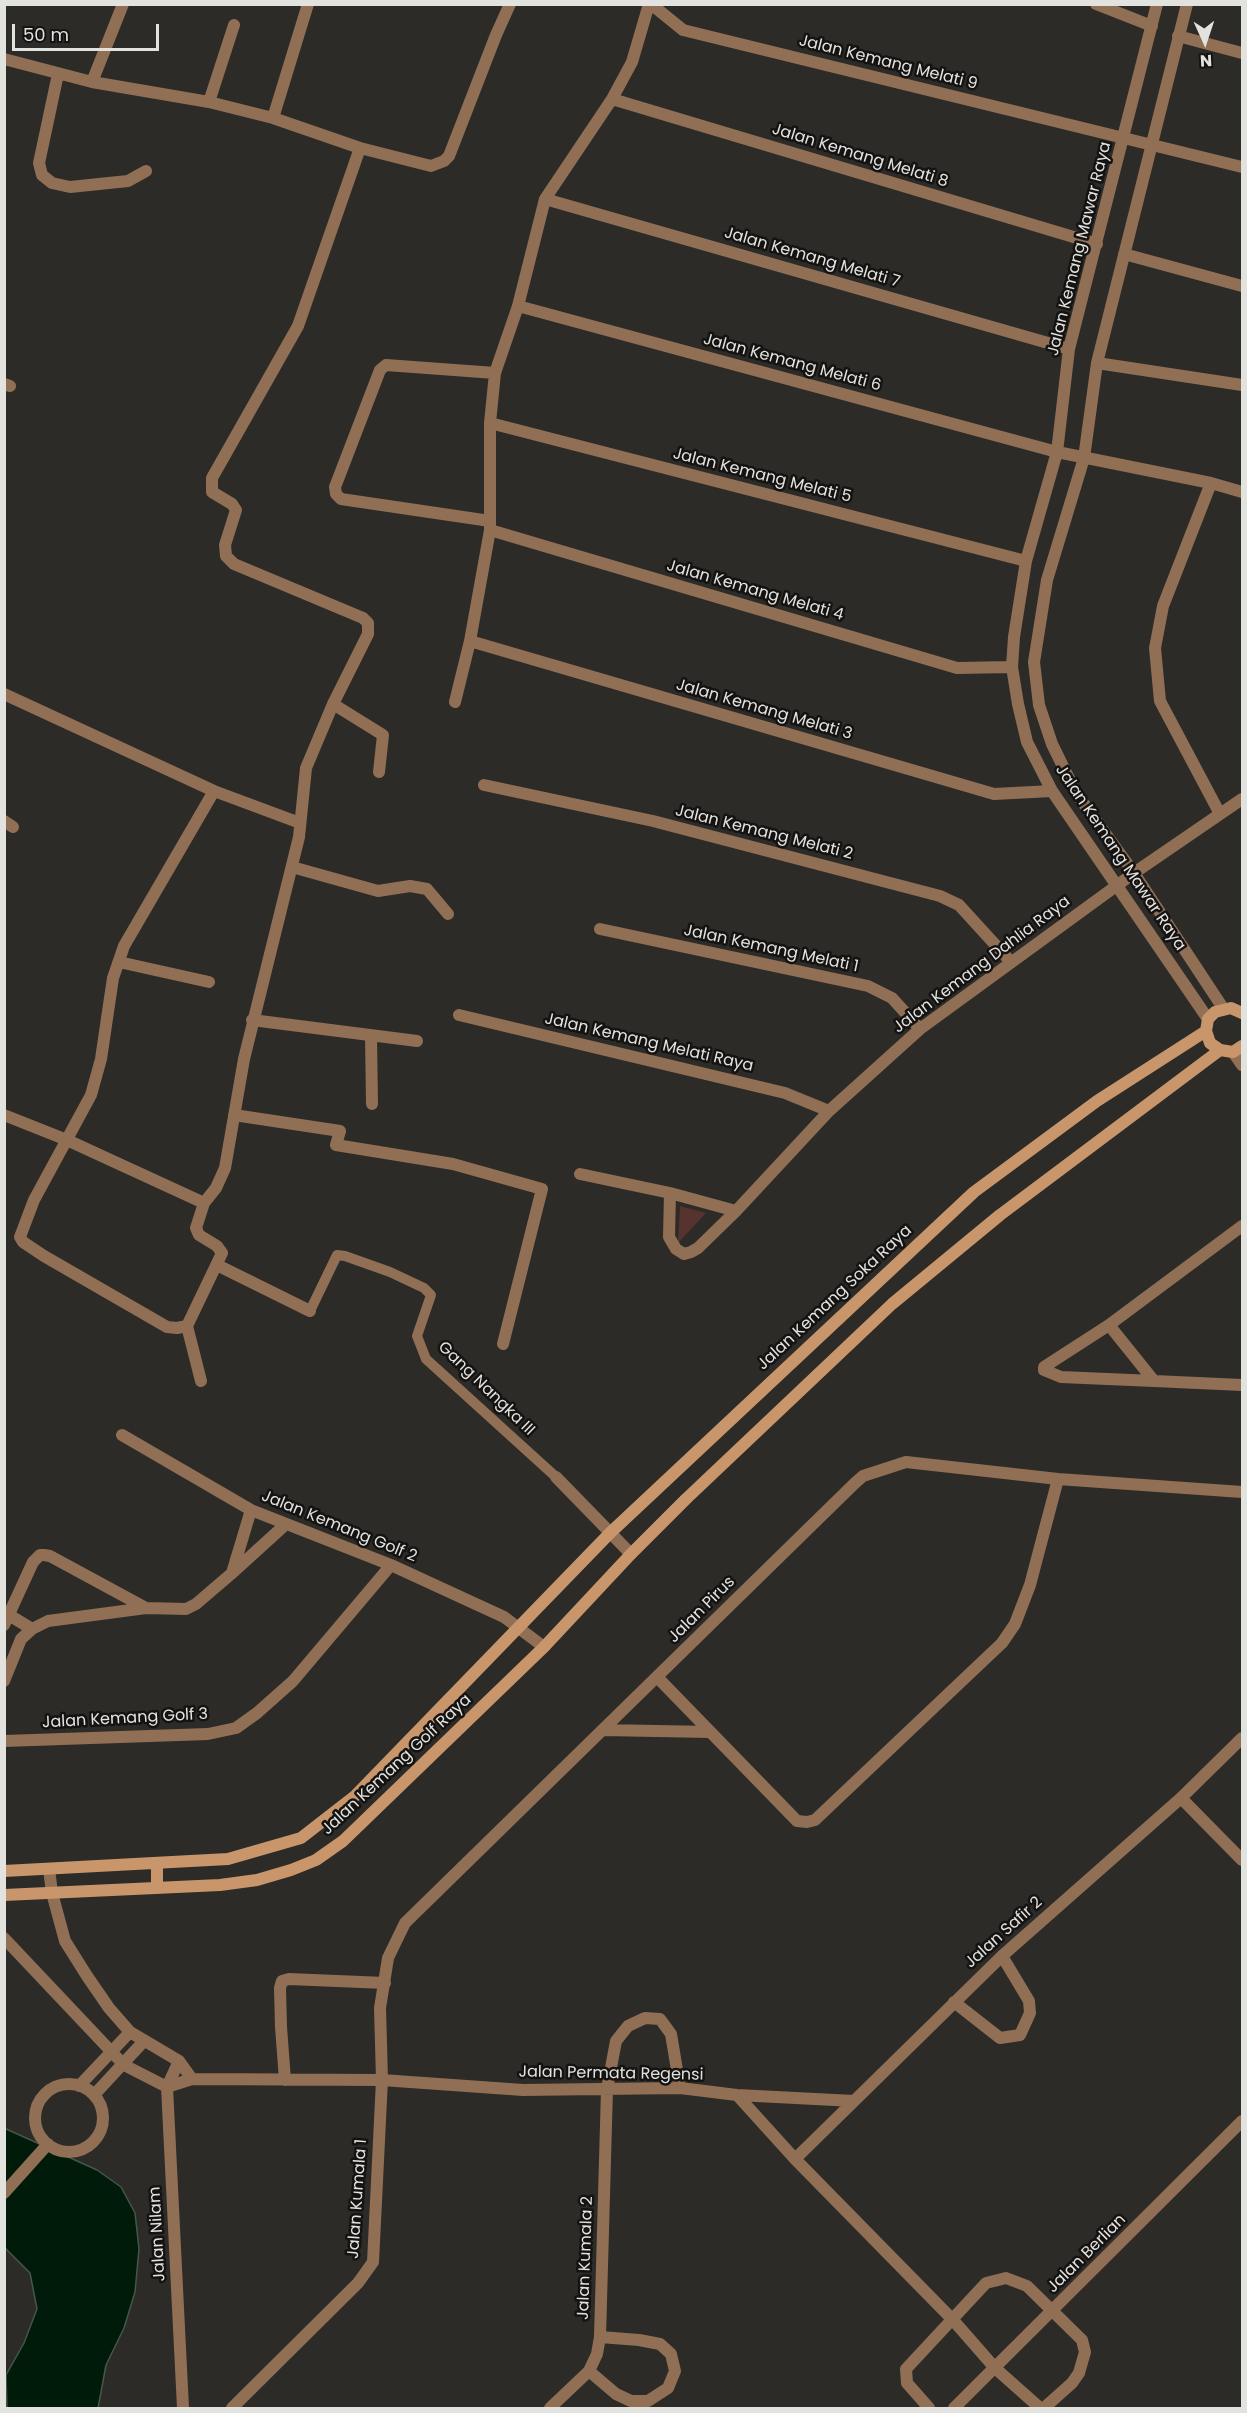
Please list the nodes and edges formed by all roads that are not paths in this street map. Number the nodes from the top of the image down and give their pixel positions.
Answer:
1 (123, 4) edge
2 (308, 4) edge
3 (510, 4) edge
4 (650, 4) edge
5 (1096, 4) edge
6 (1157, 4) edge
7 (1186, 4) edge
8 (234, 25) dead end
9 (1152, 26) junction
10 (1178, 36) junction
11 (1242, 53) edge
12 (4, 59) edge
13 (58, 74) junction
14 (92, 82) junction
15 (612, 99) junction
16 (210, 102) junction
17 (273, 118) junction
18 (1124, 137) junction
19 (1150, 144) junction
20 (360, 148) junction
21 (1242, 167) edge
22 (146, 171) dead end
23 (545, 200) junction
24 (1097, 244) junction
25 (1124, 254) junction
26 (1242, 286) edge
27 (518, 306) junction
28 (1069, 349) junction
29 (1097, 363) junction
30 (495, 372) junction
31 (1242, 385) edge
32 (490, 423) junction
33 (1057, 452) junction
34 (1084, 458) junction
35 (1211, 483) junction
36 (1242, 492) edge
37 (490, 526) junction
38 (1026, 561) junction
39 (470, 641) junction
40 (1012, 667) junction
41 (4, 694) edge
42 (455, 702) dead end
43 (333, 704) junction
44 (379, 772) dead end
45 (484, 785) dead end
46 (214, 791) junction
47 (1052, 791) junction
48 (1242, 799) edge
49 (1220, 814) junction
50 (300, 823) junction
51 (292, 867) junction
52 (1134, 873) junction
53 (1118, 886) junction
54 (448, 914) dead end
55 (600, 929) dead end
56 (119, 962) junction
57 (1011, 962) junction
58 (208, 982) dead end
59 (1242, 1000) edge
60 (1232, 1010) edge
61 (459, 1015) dead end
62 (252, 1020) junction
63 (1207, 1025) junction
64 (920, 1029) junction
65 (371, 1035) junction
66 (417, 1041) dead end
67 (1232, 1049) edge
68 (1242, 1065) edge
69 (372, 1104) dead end
70 (829, 1111) junction
71 (4, 1115) edge
72 (234, 1115) junction
73 (67, 1140) junction
74 (580, 1174) dead end
75 (670, 1193) junction
76 (204, 1203) junction
77 (736, 1211) junction
78 (1242, 1226) edge
79 (217, 1266) junction
80 (310, 1311) joint
81 (1109, 1325) junction
82 (187, 1326) junction
83 (503, 1344) dead end
84 (201, 1381) dead end
85 (1154, 1381) junction
86 (1242, 1385) edge
87 (122, 1435) dead end
88 (556, 1478) joint
89 (1058, 1479) junction
90 (1242, 1492) edge
91 (252, 1510) junction
92 (286, 1524) junction
93 (610, 1533) junction
94 (631, 1554) junction
95 (391, 1565) junction
96 (231, 1574) junction
97 (146, 1608) junction
98 (7, 1620) edge
99 (518, 1627) junction
100 (32, 1629) junction
101 (544, 1647) junction
102 (657, 1677) junction
103 (4, 1681) edge
104 (603, 1730) junction
105 (710, 1732) junction
106 (1242, 1738) edge
107 (4, 1741) edge
108 (1181, 1798) junction
109 (1242, 1860) edge
110 (157, 1863) junction
111 (49, 1869) junction
112 (4, 1871) edge
113 (156, 1888) junction
114 (52, 1893) junction
115 (4, 1895) edge
116 (4, 1938) edge
117 (1002, 1956) junction
118 (385, 1983) junction
119 (954, 2002) junction
120 (130, 2032) junction
121 (144, 2041) junction
122 (111, 2051) junction
123 (178, 2061) junction
124 (124, 2065) junction
125 (192, 2079) junction
126 (285, 2080) junction
127 (382, 2080) junction
128 (79, 2086) junction
129 (167, 2087) junction
130 (680, 2088) junction
131 (607, 2090) junction
132 (94, 2095) junction
133 (737, 2095) junction
134 (854, 2102) junction
135 (1242, 2121) edge
136 (48, 2144) junction
137 (795, 2159) junction
138 (4, 2193) edge
139 (1054, 2311) junction
140 (953, 2320) junction
141 (600, 2337) junction
142 (996, 2368) junction
143 (589, 2371) junction
144 (183, 2409) edge
145 (232, 2409) edge
146 (550, 2409) edge
147 (930, 2409) edge
148 (954, 2409) edge
149 (1042, 2409) edge

1 - 14 street
2 - 17 street
3 - 20 street
4 - 15 street
4 - 18 street, Jalan Kemang Melati 9
5 - 9 street
6 - 9 street, Jalan Kemang Mawar Raya
7 - 10 street, Jalan Kemang Mawar Raya
8 - 16 street
9 - 18 street, Jalan Kemang Mawar Raya
10 - 11 street
10 - 19 street, Jalan Kemang Mawar Raya
12 - 13 street
13 - 14 street
13 - 22 street
14 - 16 street
15 - 23 street
15 - 24 street, Jalan Kemang Melati 8
16 - 17 street
17 - 20 street
18 - 19 street, Jalan Kemang Melati 9
18 - 24 street, Jalan Kemang Mawar Raya
19 - 21 street, Jalan Kemang Melati 9
19 - 25 street, Jalan Kemang Mawar Raya
20 - 43 street
23 - 27 street
23 - 28 street, Jalan Kemang Melati 7
24 - 28 street, Jalan Kemang Mawar Raya
25 - 26 street
25 - 29 street, Jalan Kemang Mawar Raya
27 - 30 street
27 - 33 street, Jalan Kemang Melati 6
28 - 33 street, Jalan Kemang Mawar Raya
29 - 31 street
29 - 34 street, Jalan Kemang Mawar Raya
30 - 32 street
30 - 37 street, Jalan Kemang Melati 4
32 - 37 street
32 - 38 street, Jalan Kemang Melati 5
33 - 34 street, Jalan Kemang Melati 6
33 - 38 street, Jalan Kemang Mawar Raya
34 - 35 street, Jalan Kemang Melati 6
34 - 52 street, Jalan Kemang Mawar Raya
35 - 36 street, Jalan Kemang Melati 6
35 - 49 street
37 - 39 street
37 - 40 street, Jalan Kemang Melati 4
38 - 40 street, Jalan Kemang Mawar Raya
39 - 42 street
39 - 47 street, Jalan Kemang Melati 3
40 - 47 street, Jalan Kemang Mawar Raya
41 - 46 street
43 - 44 street
43 - 50 street
45 - 57 street, Jalan Kemang Melati 2
46 - 50 street
46 - 56 street
47 - 53 street, Jalan Kemang Mawar Raya
48 - 49 street, Jalan Kemang Dahlia Raya
49 - 52 street, Jalan Kemang Dahlia Raya
50 - 51 street
51 - 54 street
51 - 62 street
52 - 53 street, Jalan Kemang Dahlia Raya
52 - 60 street, Jalan Kemang Mawar Raya
53 - 57 street, Jalan Kemang Dahlia Raya
53 - 63 street, Jalan Kemang Mawar Raya
55 - 64 street, Jalan Kemang Melati 1
56 - 58 street
56 - 73 street
57 - 64 street, Jalan Kemang Dahlia Raya
59 - 60 street
60 - 63 street, Jalan Kemang Soka Raya
61 - 70 street, Jalan Kemang Melati Raya
62 - 65 street
62 - 72 street
63 - 67 street
63 - 93 street, Jalan Kemang Soka Raya
64 - 70 street, Jalan Kemang Dahlia Raya
65 - 66 street
65 - 69 street
67 - 68 street
67 - 94 street
70 - 77 street, Jalan Kemang Dahlia Raya
71 - 73 street
72 - 76 street
72 - 83 street
73 - 76 street
73 - 82 street
74 - 75 street
75 - 77 street
75 - 77 street, Jalan Kemang Dahlia Raya
76 - 79 street
78 - 81 street
79 - 80 street, Gang Nangka III
79 - 82 street
80 - 88 lane, Gang Nangka III
81 - 85 street
81 - 85 street
82 - 84 street
85 - 86 street
87 - 91 street, Jalan Kemang Golf 2
88 - 93 street
89 - 90 street, Jalan Pirus
89 - 102 street, Jalan Pirus
89 - 105 street
91 - 92 street, Jalan Kemang Golf 2
91 - 96 street
92 - 95 street, Jalan Kemang Golf 2
92 - 96 street
93 - 94 street
93 - 99 street, Jalan Kemang Soka Raya
94 - 101 street
95 - 99 street, Jalan Kemang Golf 2
95 - 107 street, Jalan Kemang Golf 3
96 - 97 street
97 - 98 street
97 - 100 street
98 - 100 street
99 - 101 street, Jalan Kemang Golf 2
99 - 110 street, Jalan Kemang Golf Raya
100 - 103 street
101 - 113 street, Jalan Kemang Golf Raya
102 - 104 street, Jalan Pirus
102 - 105 street
104 - 105 street
104 - 118 street, Jalan Pirus
106 - 108 street, Jalan Safir 2
108 - 109 street
108 - 117 street, Jalan Safir 2
110 - 111 street, Jalan Kemang Golf Raya
110 - 113 street
111 - 112 street, Jalan Kemang Golf Raya
111 - 114 street
113 - 114 street, Jalan Kemang Golf Raya
114 - 115 street, Jalan Kemang Golf Raya
114 - 120 street
116 - 122 street
117 - 119 street, Jalan Safir 2
117 - 119 street
118 - 126 street
118 - 127 street, Jalan Pirus
119 - 134 street, Jalan Safir 2
120 - 121 street
120 - 122 street
121 - 123 street
121 - 124 street
122 - 124 street
122 - 128 street
123 - 125 street
123 - 129 street, Jalan Nilam
124 - 129 street
124 - 132 street
125 - 126 street, Jalan Permata Regensi
125 - 129 street, Jalan Permata Regensi
126 - 127 street, Jalan Permata Regensi
127 - 131 street, Jalan Permata Regensi
127 - 145 street, Jalan Kumala 1
128 - 132 street
128 - 136 street
129 - 144 street, Jalan Nilam
130 - 131 street, Jalan Permata Regensi
130 - 131 street, Jalan Kumala 2
130 - 133 street, Jalan Permata Regensi
131 - 141 street, Jalan Kumala 2
132 - 136 street
133 - 134 street, Jalan Permata Regensi
133 - 137 street
134 - 137 street, Jalan Safir 2
135 - 139 street, Jalan Berlian
136 - 138 street
137 - 140 street
139 - 140 street
139 - 142 street, Jalan Berlian
139 - 149 street
140 - 142 street
140 - 147 street
141 - 143 street, Jalan Kumala 2
141 - 143 street
142 - 148 street, Jalan Berlian
142 - 149 street
143 - 146 street, Jalan Kumala 2

